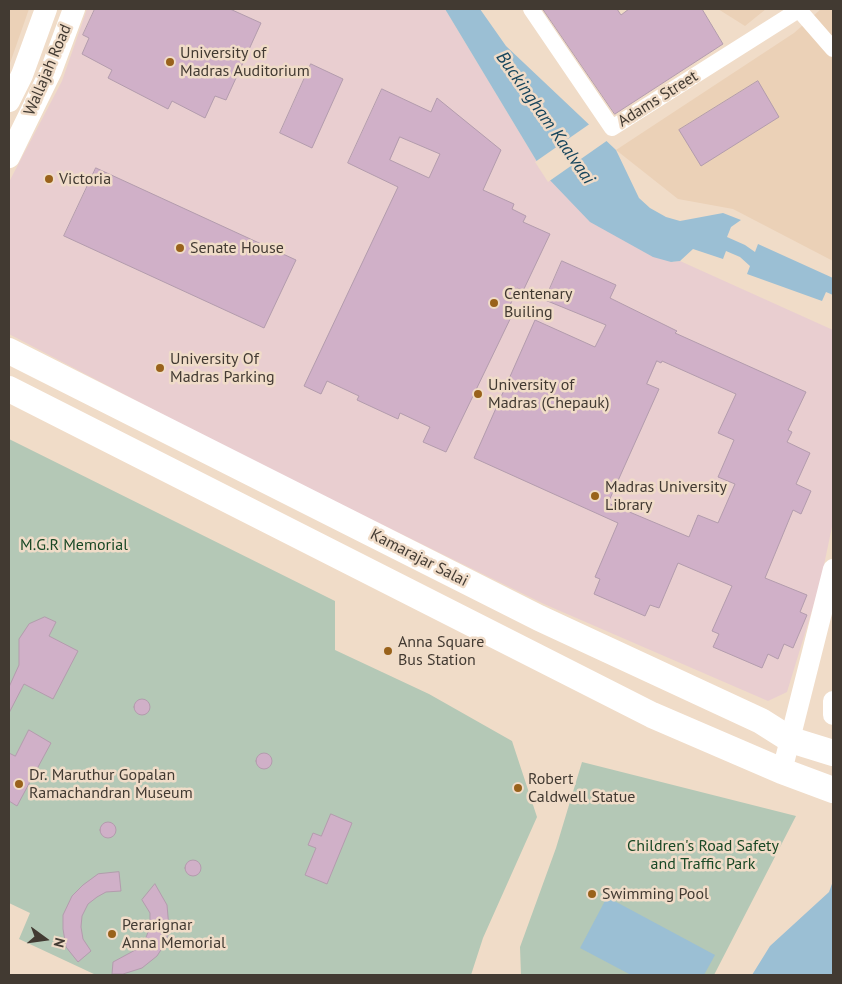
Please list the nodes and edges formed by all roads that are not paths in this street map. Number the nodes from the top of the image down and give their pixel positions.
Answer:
1 (46, 9) edge
2 (74, 9) edge
3 (531, 9) edge
4 (800, 9) edge
5 (833, 49) edge
6 (9, 101) edge
7 (9, 157) edge
8 (9, 351) edge
9 (9, 389) edge
10 (833, 569) edge
11 (833, 700) edge
12 (833, 715) edge
13 (791, 740) junction
14 (833, 753) edge
15 (782, 771) junction
16 (833, 790) edge

1 - 6 main road, Wallajah Road
2 - 7 main road, Wallajah Road
3 - 4 street, Adams Street
4 - 5 street
8 - 13 main road, Kamarajar Salai
9 - 15 main road, Kamarajar Salai
10 - 13 street
11 - 12 street
13 - 14 main road, Kamarajar Salai
13 - 15 street
15 - 16 main road, Kamarajar Salai

